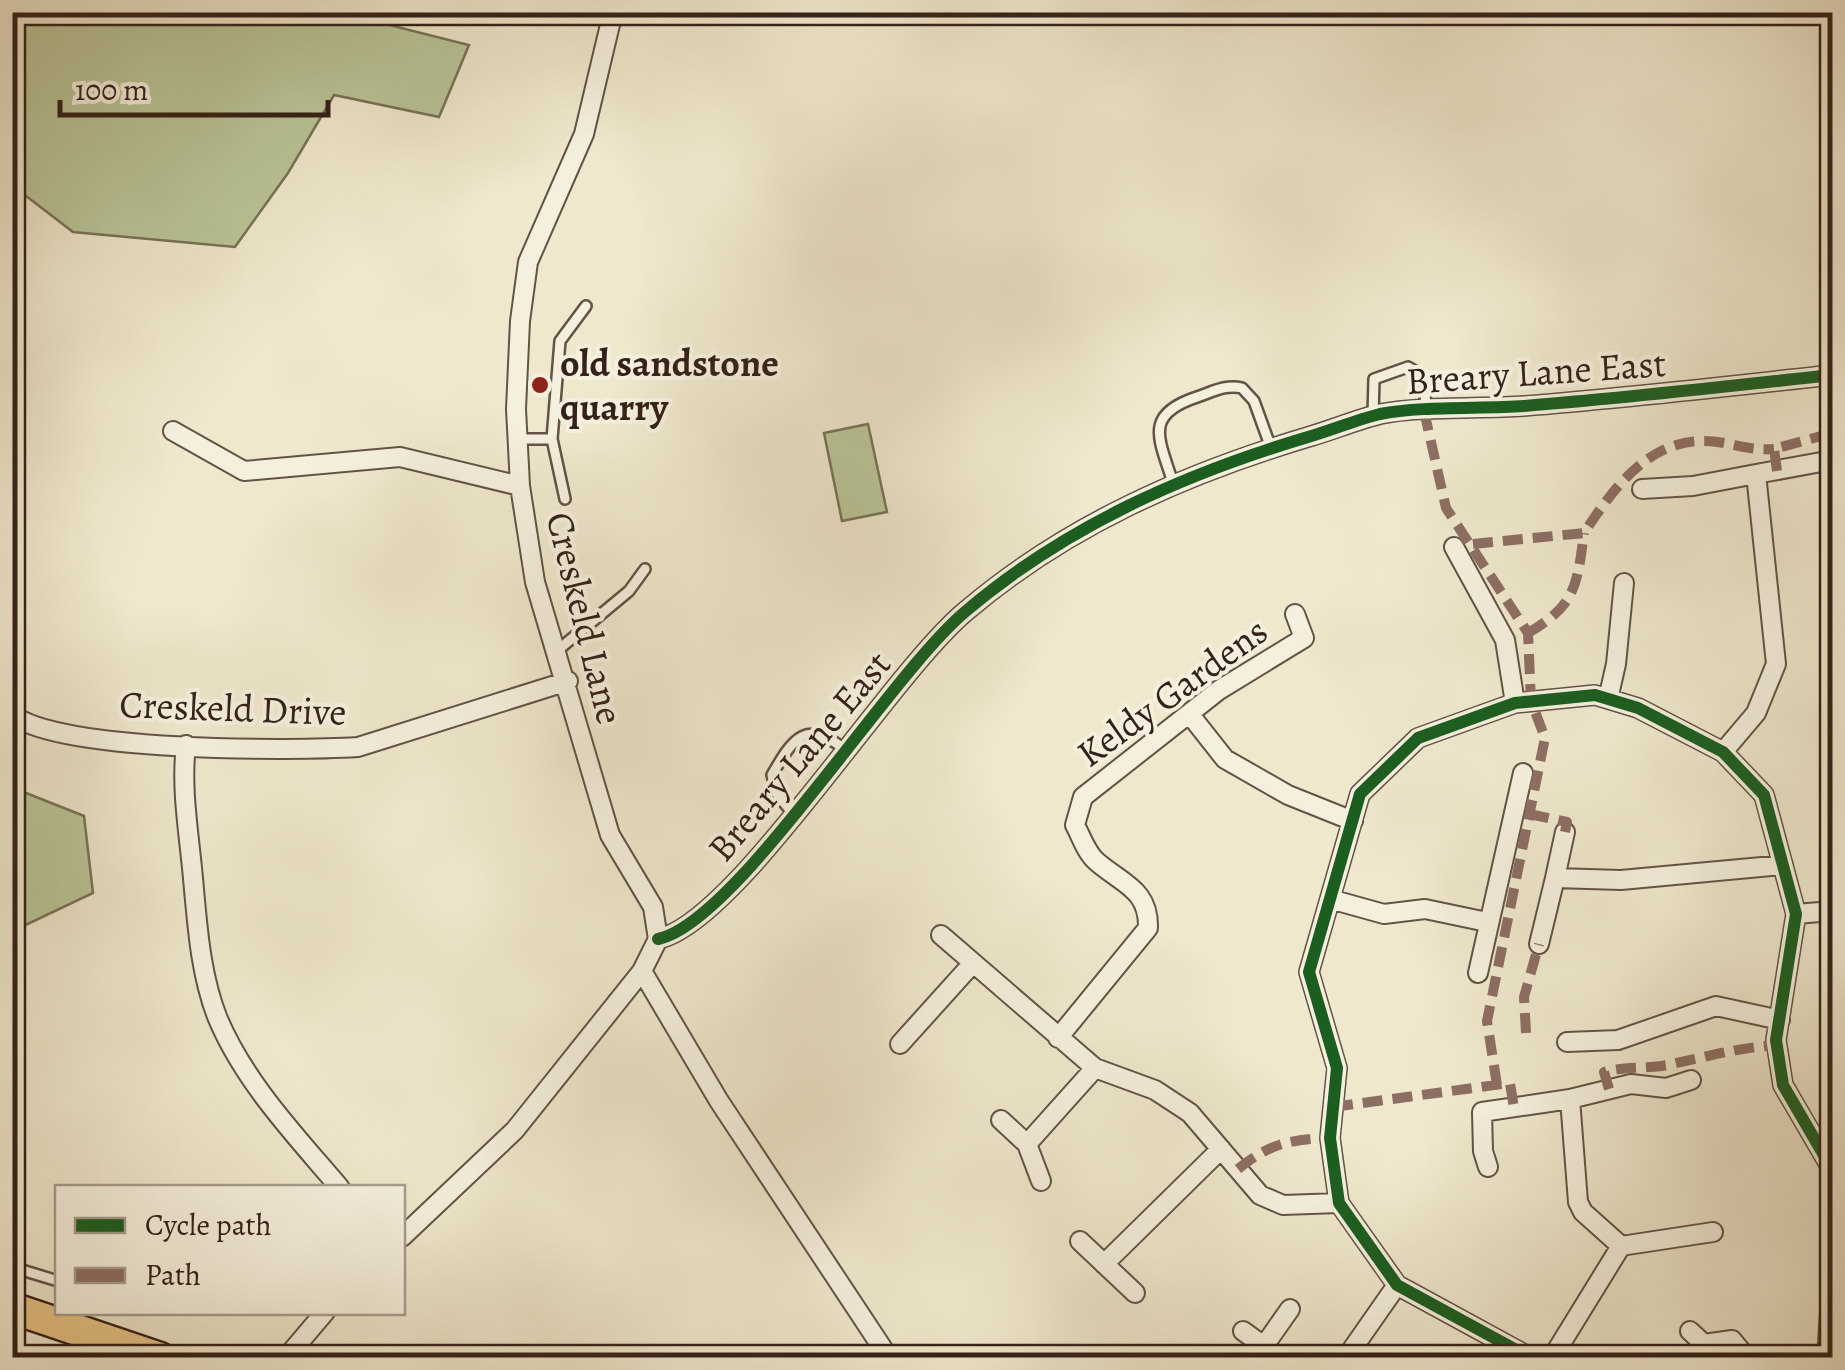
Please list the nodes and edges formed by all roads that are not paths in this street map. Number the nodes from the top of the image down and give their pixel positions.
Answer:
1 (613, 12) edge
2 (586, 306) dead end
3 (1832, 375) edge
4 (1428, 412) junction
5 (1372, 416) junction
6 (172, 431) dead end
7 (518, 439) junction
8 (552, 439) junction
9 (1271, 448) junction
10 (1832, 460) edge
11 (1756, 474) junction
12 (1173, 483) junction
13 (520, 486) junction
14 (1642, 488) dead end
15 (565, 499) dead end
16 (1454, 547) dead end
17 (645, 569) dead end
18 (1624, 583) dead end
19 (1295, 614) dead end
20 (558, 650) junction
21 (568, 681) junction
22 (1608, 699) junction
23 (1515, 703) junction
24 (12, 714) edge
25 (1191, 716) junction
26 (186, 745) junction
27 (844, 750) junction
28 (1724, 752) junction
29 (1522, 773) dead end
30 (793, 814) junction
31 (1352, 821) junction
32 (1565, 832) dead end
33 (1784, 865) junction
34 (1555, 878) junction
35 (1330, 899) junction
36 (1832, 911) edge
37 (1796, 914) junction
38 (1488, 922) junction
39 (941, 935) dead end
40 (658, 939) junction
41 (1539, 944) dead end
42 (973, 964) junction
43 (642, 970) junction
44 (1478, 974) dead end
45 (1780, 1020) junction
46 (1058, 1038) junction
47 (1567, 1042) dead end
48 (900, 1044) dead end
49 (1095, 1068) junction
50 (1691, 1080) dead end
51 (1570, 1099) junction
52 (1000, 1120) dead end
53 (1027, 1144) junction
54 (1220, 1149) junction
55 (1488, 1167) dead end
56 (1832, 1169) edge
57 (1042, 1181) dead end
58 (337, 1185) edge
59 (1340, 1203) junction
60 (1713, 1232) dead end
61 (405, 1234) edge
62 (1080, 1241) dead end
63 (1621, 1246) junction
64 (1104, 1264) junction
65 (12, 1267) edge
66 (55, 1280) edge
67 (1832, 1282) edge
68 (1398, 1285) junction
69 (1135, 1293) dead end
70 (12, 1308) edge
71 (1290, 1308) dead end
72 (322, 1315) edge
73 (1242, 1331) dead end
74 (1690, 1331) dead end
75 (1272, 1352) edge
76 (160, 1358) edge
77 (286, 1358) edge
78 (889, 1358) edge
79 (1346, 1358) edge
80 (1531, 1358) edge
81 (1552, 1358) edge
82 (1747, 1358) edge
83 (1827, 1358) edge

1 - 7 street, Creskeld Lane
2 - 8 lane
3 - 4 street, Breary Lane East
4 - 5 street, Breary Lane East
4 - 5 lane
5 - 9 street, Breary Lane East
6 - 13 street
7 - 8 lane
7 - 13 street, Creskeld Lane
8 - 15 lane
9 - 12 street, Breary Lane East
9 - 12 lane
10 - 11 street
11 - 14 street
11 - 28 street
12 - 27 street, Breary Lane East
13 - 20 street, Creskeld Lane
16 - 23 street
17 - 20 lane
18 - 22 street
19 - 25 street, Keldy Gardens
20 - 21 street, Creskeld Lane
21 - 26 street, Creskeld Drive
21 - 40 street, Creskeld Lane
22 - 23 street
22 - 28 street
23 - 31 street
24 - 26 street, Creskeld Drive
25 - 31 street
25 - 46 street, Keldy Gardens
26 - 58 street
27 - 30 street, Breary Lane East
27 - 30 lane
28 - 33 street
29 - 38 street
30 - 40 street, Breary Lane East
31 - 35 street
32 - 34 street
33 - 34 street
33 - 37 street
34 - 41 street
35 - 38 street
35 - 59 street
36 - 37 street
37 - 45 street
38 - 44 street
39 - 42 street
40 - 43 street
42 - 46 street
42 - 48 street
43 - 61 street
43 - 78 street
45 - 47 street
45 - 56 street
46 - 49 street
49 - 53 street
49 - 54 street
50 - 51 street
51 - 55 street
51 - 63 street
52 - 53 street
53 - 57 street
54 - 59 street
54 - 64 street
59 - 68 street
60 - 63 street
62 - 64 street
63 - 81 street
64 - 69 street
65 - 66 lane
67 - 83 street
68 - 79 street
68 - 80 street
70 - 76 highway
71 - 75 street
72 - 77 street
73 - 75 street
74 - 82 street

